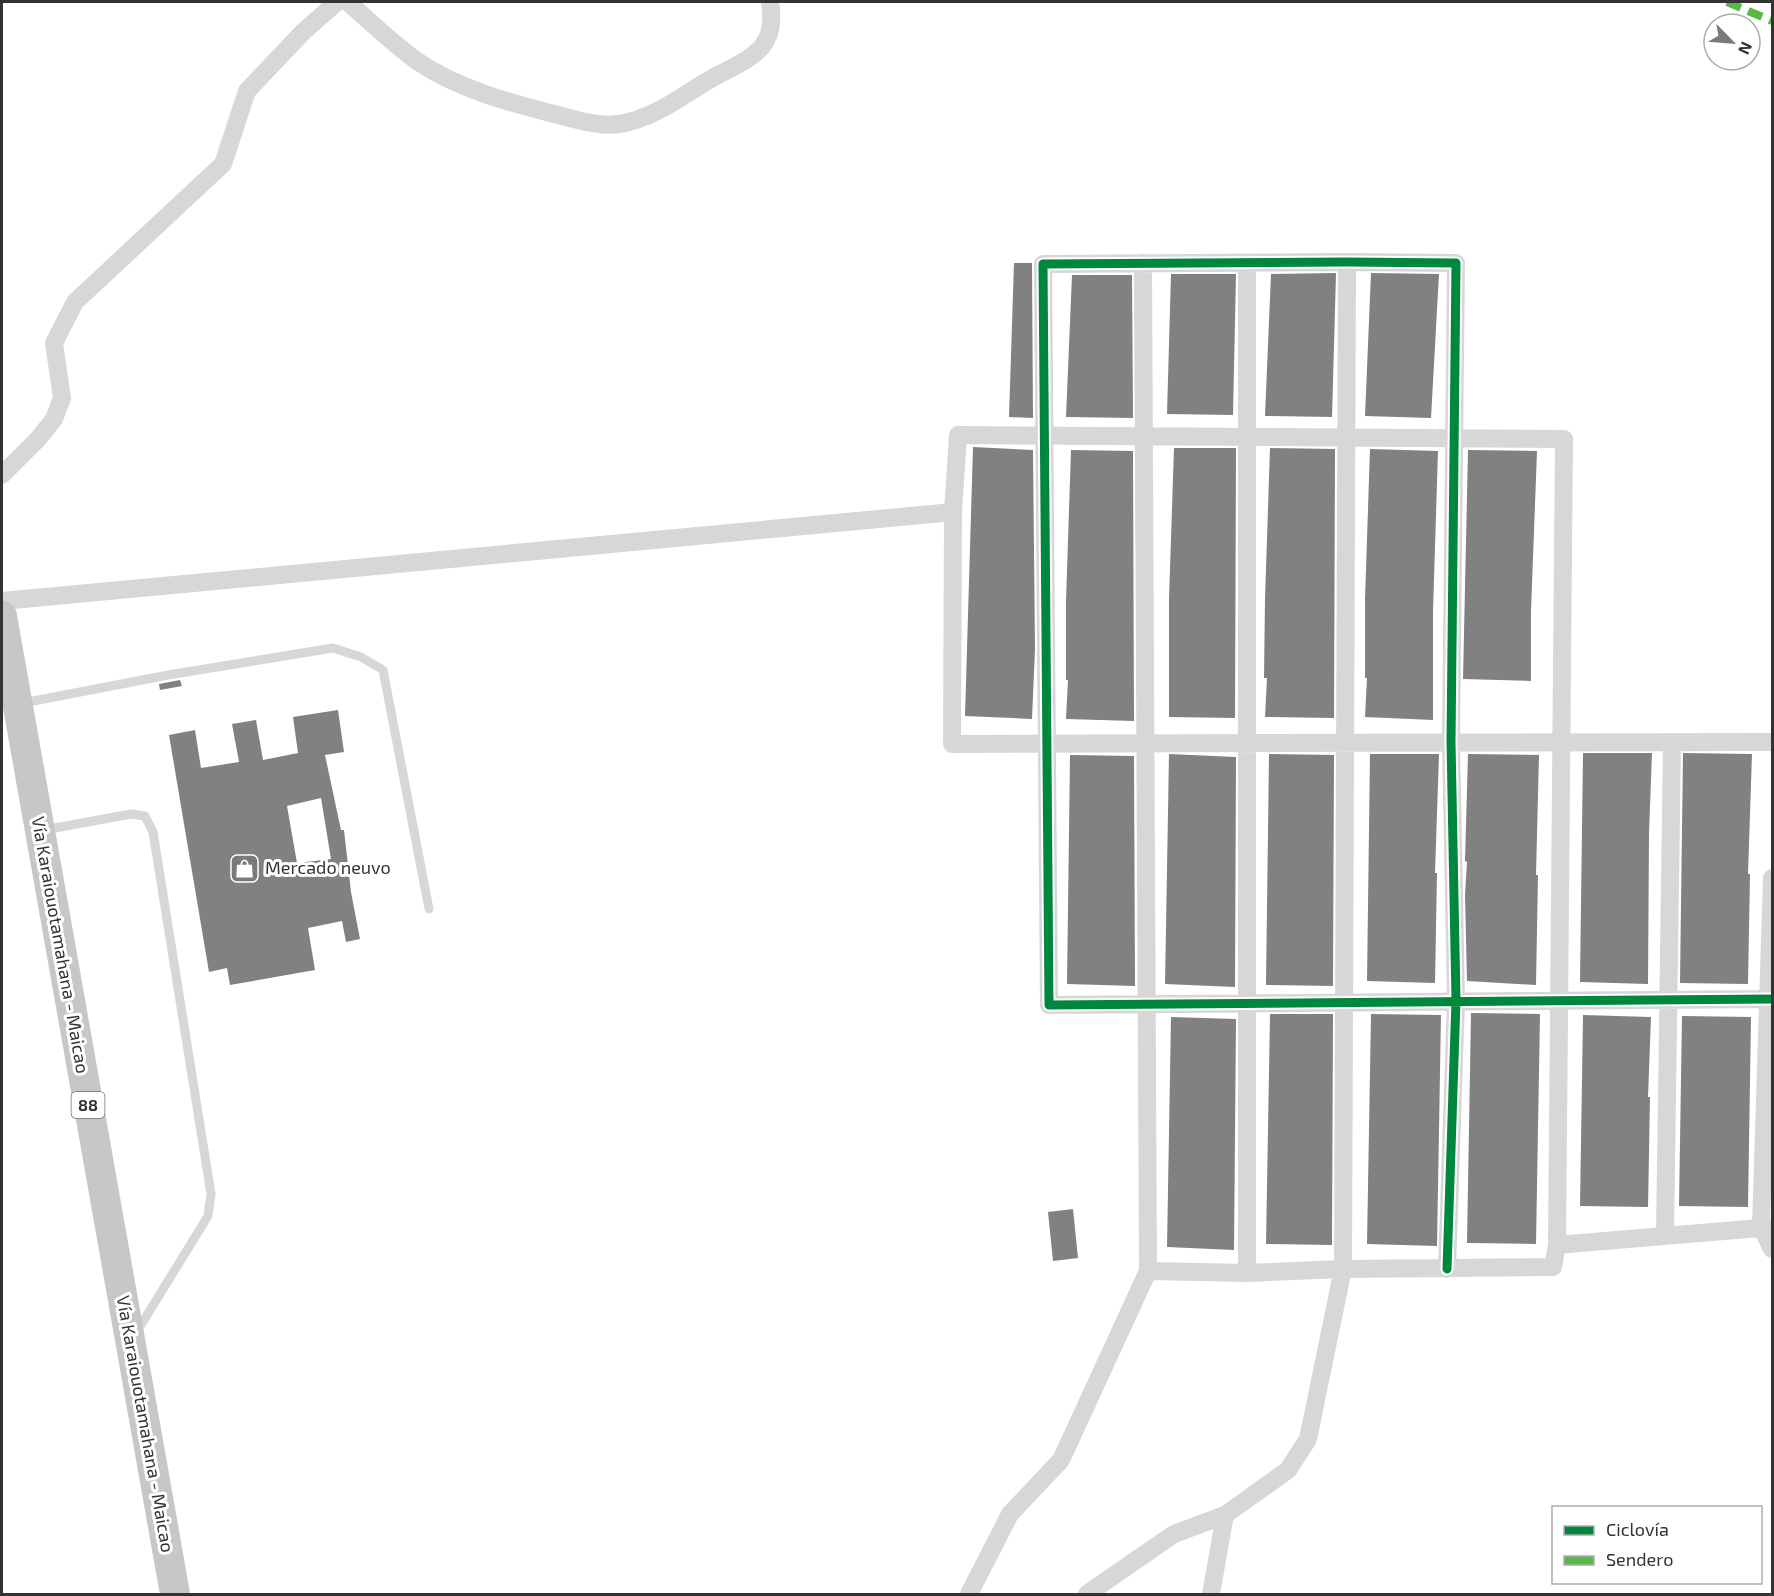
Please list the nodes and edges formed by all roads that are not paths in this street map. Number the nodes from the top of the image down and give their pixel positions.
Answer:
1 (337, 2) edge
2 (348, 2) edge
3 (770, 2) edge
4 (1347, 262) junction
5 (1143, 263) junction
6 (1247, 263) junction
7 (1044, 436) junction
8 (1144, 437) junction
9 (1247, 437) junction
10 (1347, 438) junction
11 (1454, 438) junction
12 (2, 475) edge
13 (953, 512) junction
14 (2, 602) edge
15 (2, 616) edge
16 (17, 704) junction
17 (1451, 742) junction
18 (1562, 742) junction
19 (1672, 742) junction
20 (1773, 742) edge
21 (1047, 743) junction
22 (1145, 743) junction
23 (1247, 743) junction
24 (1345, 743) junction
25 (40, 831) junction
26 (1773, 878) edge
27 (429, 909) dead end
28 (1771, 999) edge
29 (1456, 1000) junction
30 (1559, 1000) junction
31 (1668, 1000) junction
32 (1247, 1003) junction
33 (1344, 1003) junction
34 (1147, 1004) junction
35 (1767, 1227) edge
36 (1665, 1236) junction
37 (1557, 1245) junction
38 (1773, 1249) edge
39 (1342, 1269) junction
40 (1447, 1269) junction
41 (1148, 1271) junction
42 (1247, 1273) junction
43 (130, 1342) junction
44 (1225, 1515) junction
45 (175, 1594) edge
46 (969, 1594) edge
47 (1087, 1594) edge
48 (1210, 1594) edge

1 - 12 street
2 - 3 street
4 - 6 street
4 - 10 street
4 - 11 street
5 - 6 street
5 - 7 street
5 - 8 street
6 - 9 street
7 - 8 street
7 - 13 street
7 - 21 street
8 - 9 street
8 - 22 street
9 - 10 street
9 - 23 street
10 - 11 street
10 - 24 street
11 - 17 street
11 - 18 street
13 - 14 street
13 - 21 street
15 - 16 highway, Vía Karaiouotamahana - Maicao / 88
16 - 25 highway, Vía Karaiouotamahana - Maicao / 88
16 - 27 lane
17 - 18 street
17 - 24 street
17 - 29 street
18 - 19 street
18 - 30 street
19 - 20 street
19 - 31 street
21 - 22 street
21 - 34 street
22 - 23 street
22 - 34 street
23 - 24 street
23 - 32 street
24 - 33 street
25 - 43 highway, Vía Karaiouotamahana - Maicao / 88
25 - 43 lane
26 - 28 street
28 - 31 street
28 - 35 street
29 - 30 street
29 - 33 street
29 - 40 street
30 - 31 street
30 - 37 street
31 - 36 street
32 - 33 street
32 - 34 street
32 - 42 street
33 - 39 street
34 - 41 street
35 - 36 street
35 - 38 street
36 - 37 street
37 - 40 street
39 - 40 street
39 - 42 street
39 - 44 street
41 - 42 street
41 - 46 street
43 - 45 highway, Vía Karaiouotamahana - Maicao / 88
44 - 47 street
44 - 48 street

